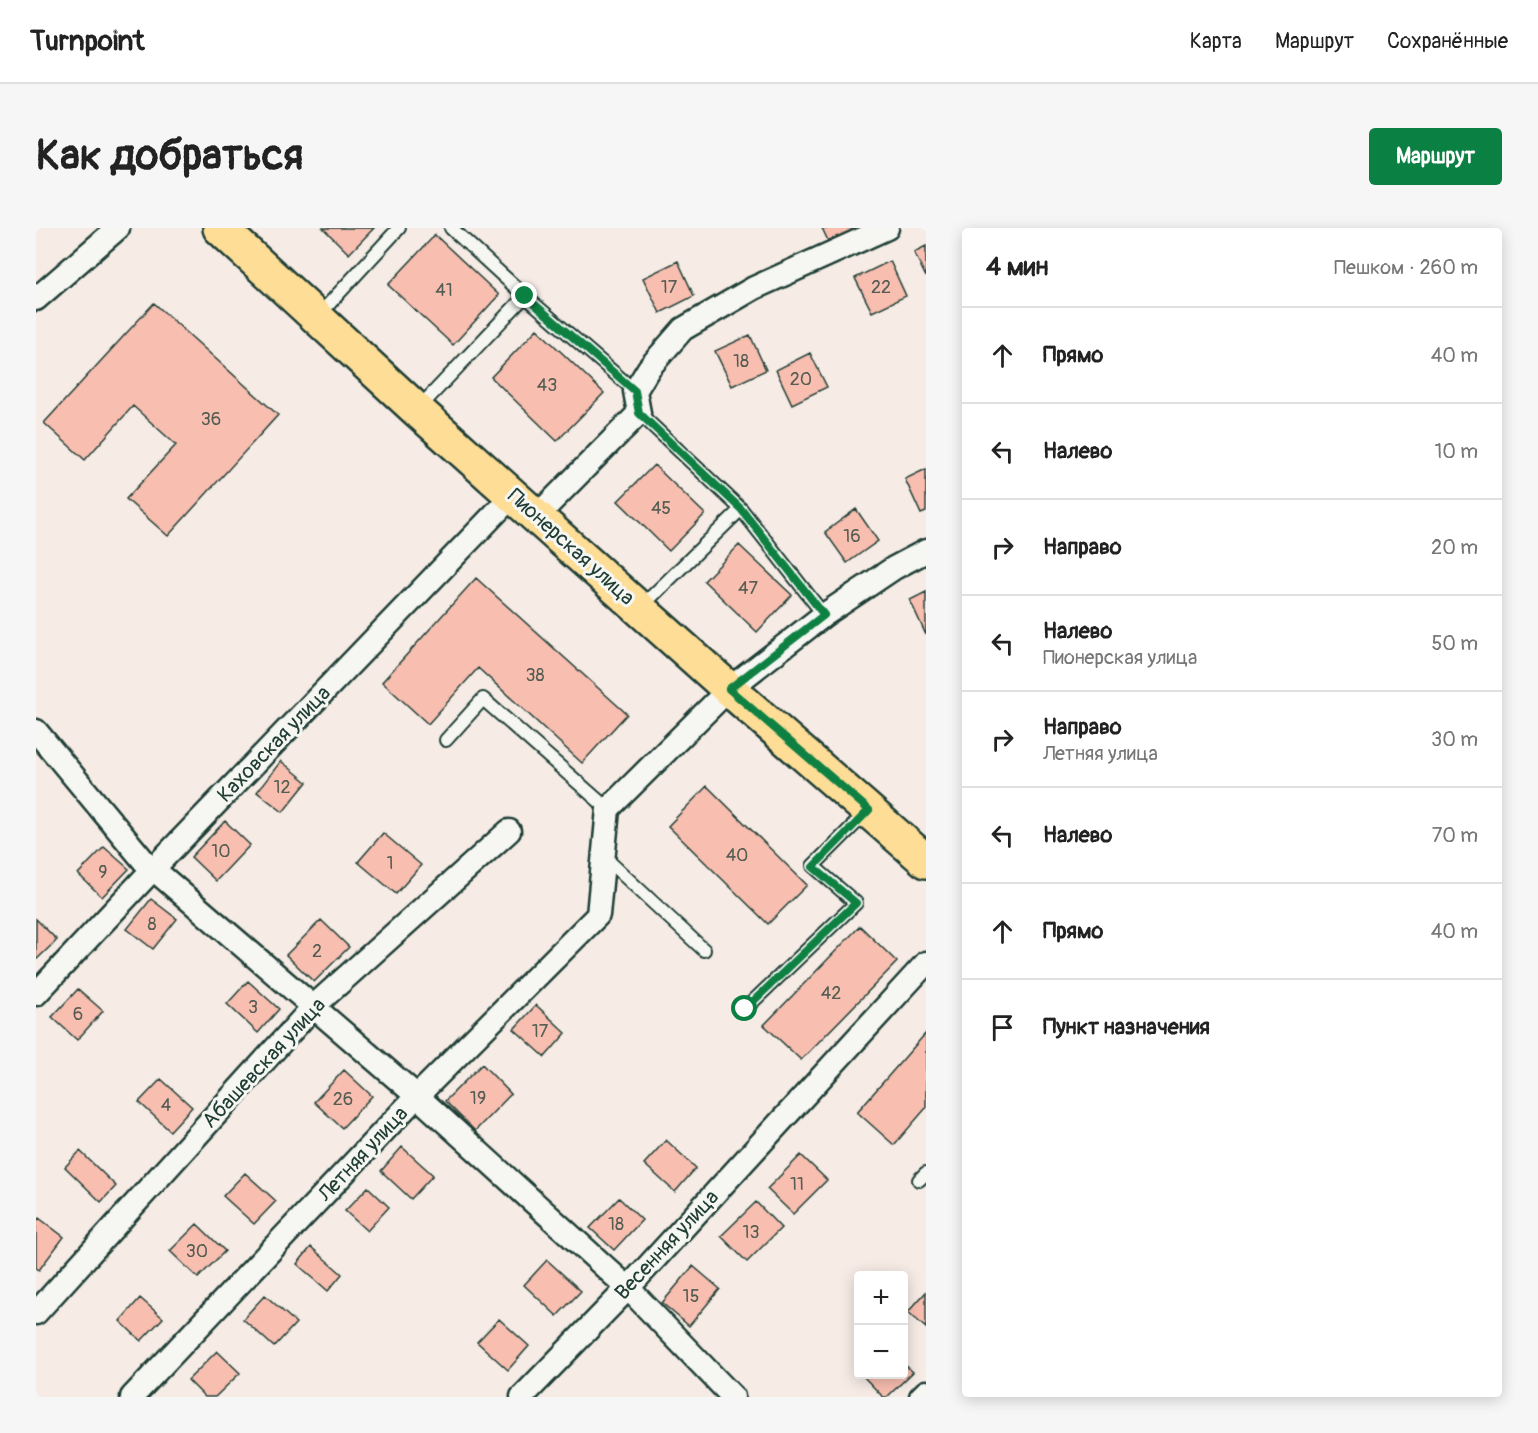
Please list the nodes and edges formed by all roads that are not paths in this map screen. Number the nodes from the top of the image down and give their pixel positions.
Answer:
1 (118, 228) edge
2 (220, 228) edge
3 (399, 228) edge
4 (451, 228) edge
5 (886, 228) edge
6 (525, 296) junction
7 (36, 299) edge
8 (316, 317) junction
9 (635, 391) junction
10 (417, 410) junction
11 (639, 413) junction
12 (525, 505) junction
13 (741, 509) junction
14 (926, 551) edge
15 (640, 608) junction
16 (824, 615) junction
17 (729, 689) junction
18 (36, 731) edge
19 (446, 740) dead end
20 (608, 809) junction
21 (869, 810) junction
22 (509, 831) dead end
23 (603, 856) junction
24 (926, 861) edge
25 (153, 869) junction
26 (704, 950) dead end
27 (926, 963) edge
28 (36, 994) edge
29 (314, 1006) junction
30 (745, 1009) dead end
31 (417, 1096) junction
32 (628, 1288) junction
33 (36, 1313) edge
34 (926, 1392) edge
35 (132, 1397) edge
36 (522, 1397) edge
37 (733, 1397) edge
38 (921, 1397) edge

1 - 7 street
2 - 8 main road, Пионерская улица
3 - 8 lane
4 - 6 lane
5 - 9 street
6 - 9 lane
6 - 10 lane
8 - 10 main road, Пионерская улица
9 - 11 street
10 - 12 main road, Пионерская улица
11 - 12 street, Каховская улица
11 - 13 lane
12 - 15 main road, Пионерская улица
12 - 25 street, Каховская улица
13 - 15 lane
13 - 16 lane
14 - 16 street
15 - 17 main road, Пионерская улица
16 - 17 street
17 - 20 street
17 - 21 main road, Пионерская улица
18 - 25 street
19 - 20 lane
20 - 23 street
21 - 24 main road, Пионерская улица
21 - 30 lane
22 - 29 street, Абашевская улица
23 - 26 lane
23 - 31 street, Летняя улица
25 - 28 street, Каховская улица
25 - 29 street
27 - 32 street, Весенняя улица
29 - 31 street
29 - 33 street, Абашевская улица
31 - 32 street
31 - 35 street, Летняя улица
32 - 36 street, Весенняя улица
32 - 37 street
34 - 38 street

